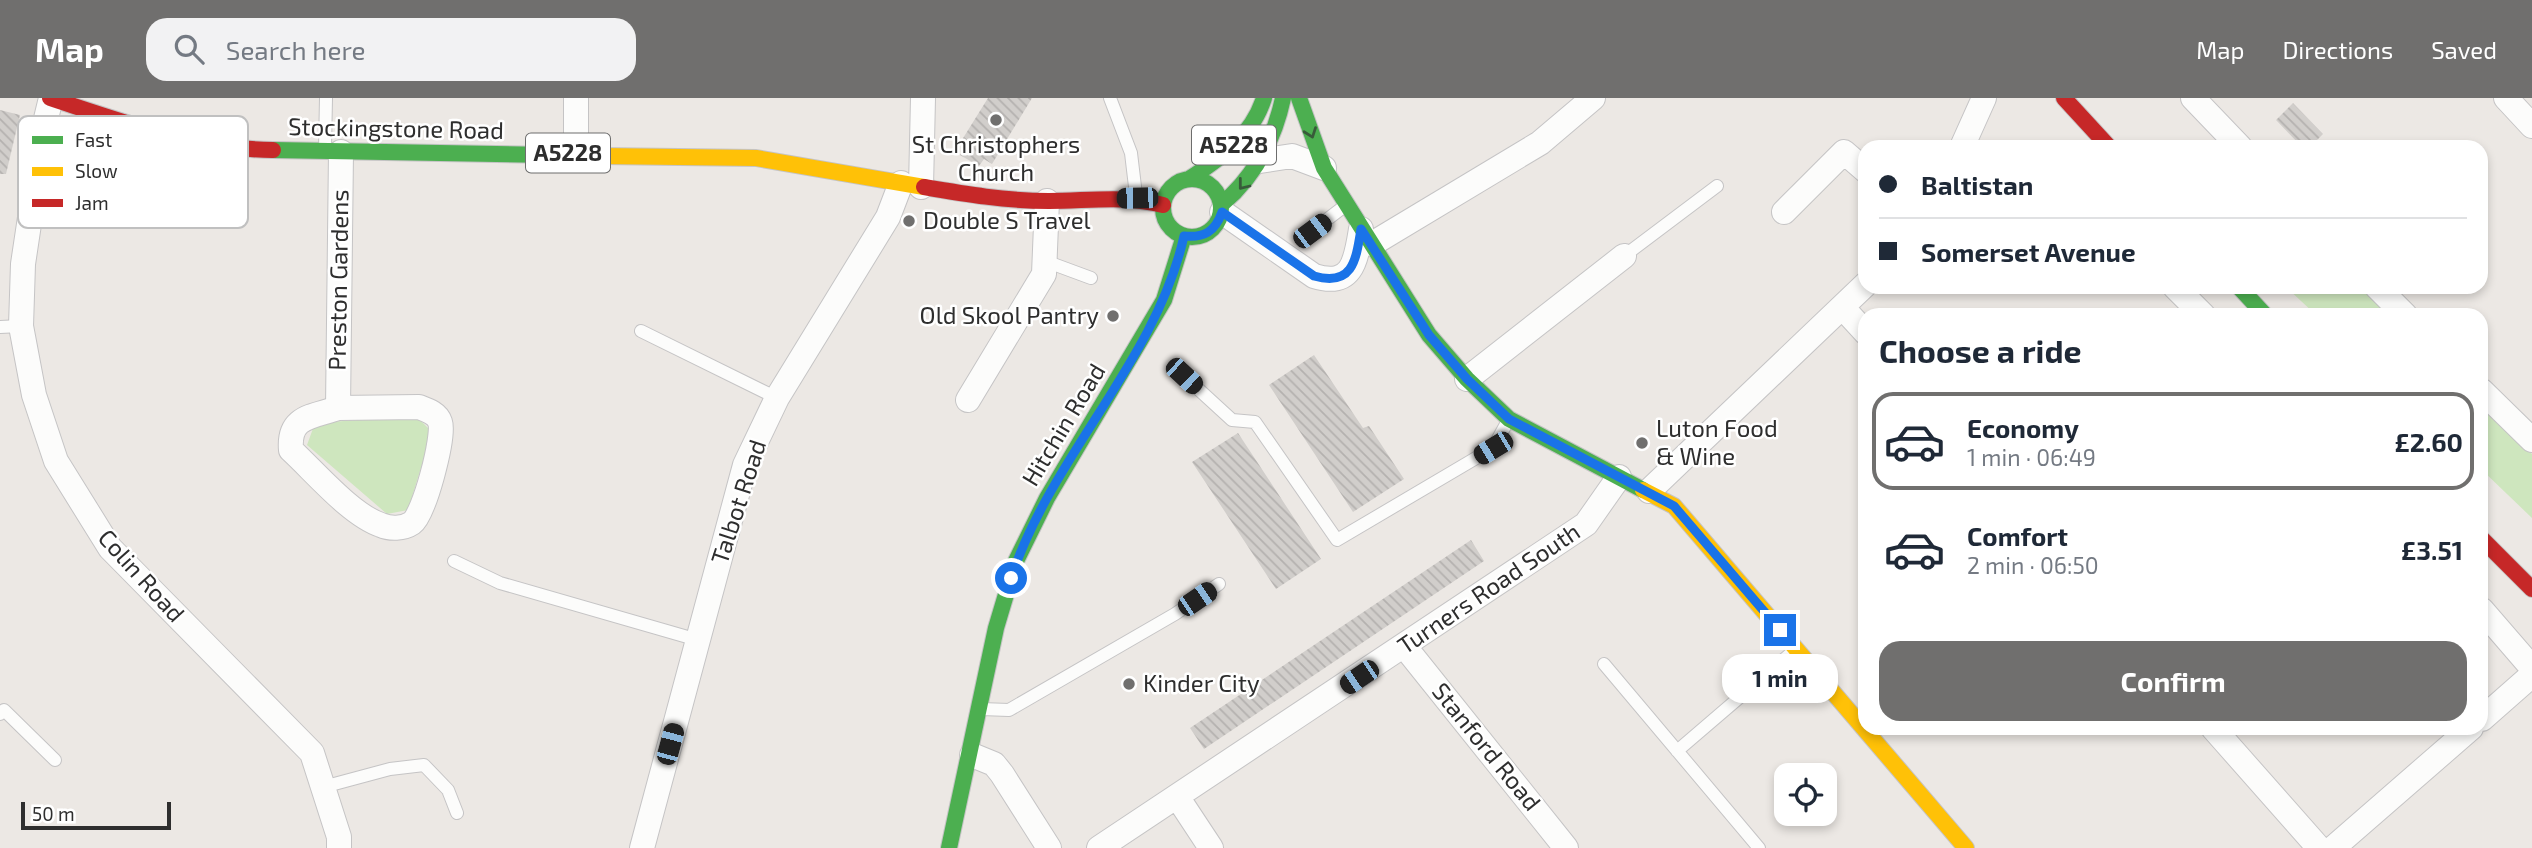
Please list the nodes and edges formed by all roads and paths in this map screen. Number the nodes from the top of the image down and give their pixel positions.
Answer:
1 (51, 98) edge
2 (326, 98) edge
3 (576, 98) edge
4 (923, 98) edge
5 (1110, 98) edge
6 (1264, 98) edge
7 (1283, 98) edge
8 (1299, 98) edge
9 (1593, 98) edge
10 (1983, 98) edge
11 (2064, 98) edge
12 (2193, 98) edge
13 (2505, 98) edge
14 (47, 116) edge
15 (105, 116) edge
16 (2532, 126) edge
17 (1965, 140) edge
18 (2103, 140) edge
19 (2233, 140) edge
20 (248, 149) edge
21 (333, 152) junction
22 (576, 153) junction
23 (1260, 161) junction
24 (1858, 164) edge
25 (1324, 168) junction
26 (1189, 178) junction
27 (911, 185) junction
28 (1717, 186) dead end
29 (1137, 198) junction
30 (1046, 201) junction
31 (1163, 205) junction
32 (1346, 205) junction
33 (1222, 208) junction
34 (1784, 212) dead end
35 (28, 228) edge
36 (1312, 231) dead end
37 (1184, 236) junction
38 (1366, 237) junction
39 (1624, 256) joint
40 (1045, 261) junction
41 (1091, 278) dead end
42 (1858, 292) edge
43 (2182, 294) edge
44 (2246, 294) edge
45 (2385, 294) edge
46 (1843, 308) junction
47 (2196, 308) edge
48 (2258, 308) edge
49 (2398, 308) edge
50 (1858, 324) edge
51 (10, 326) edge
52 (641, 331) dead end
53 (1184, 376) dead end
54 (1467, 379) junction
55 (2488, 397) edge
56 (777, 398) junction
57 (968, 400) dead end
58 (338, 408) junction
59 (1509, 419) junction
60 (2532, 440) edge
61 (1619, 477) junction
62 (1649, 491) junction
63 (2488, 545) edge
64 (454, 561) dead end
65 (1219, 584) dead end
66 (2532, 589) edge
67 (2488, 617) edge
68 (698, 640) junction
69 (1405, 647) junction
70 (1796, 649) junction
71 (1604, 664) dead end
72 (2532, 668) edge
73 (2532, 675) edge
74 (981, 709) junction
75 (0, 714) edge
76 (2488, 714) edge
77 (1858, 722) edge
78 (1869, 735) edge
79 (2219, 735) edge
80 (2463, 735) edge
81 (1677, 751) junction
82 (971, 755) junction
83 (55, 760) dead end
84 (323, 787) junction
85 (1178, 798) junction
86 (457, 813) dead end
87 (1755, 844) edge
88 (339, 848) edge
89 (642, 848) edge
90 (950, 848) edge
91 (1049, 848) edge
92 (1099, 848) edge
93 (1211, 848) edge
94 (1566, 848) edge
95 (1740, 848) edge
96 (1966, 848) edge
97 (2319, 848) edge
98 (2333, 848) edge

1 - 14 street, Colin Road
1 - 15 main road, Stockingstone Road / A5228
2 - 21 lane
3 - 22 street
4 - 27 street
5 - 29 lane
6 - 26 main road, A5228
7 - 23 main road, A5228
8 -> 25 main road
9 - 38 street
10 - 17 street
11 - 18 main road
12 - 19 street
13 - 16 street
20 - 21 main road, Stockingstone Road / A5228
21 - 22 main road, Stockingstone Road / A5228
21 - 58 street, Preston Gardens
22 - 27 main road, Stockingstone Road / A5228
23 - 25 street
23 -> 33 main road, A5228
24 - 34 street
25 - 32 main road
26 - 31 main road
26 - 33 main road
27 - 30 main road, Stockingstone Road / A5228
27 - 56 street, Talbot Road
28 - 39 lane
29 - 30 main road, Stockingstone Road / A5228
29 - 31 main road, Stockingstone Road / A5228
30 - 40 street
31 - 37 main road
32 - 36 lane
32 - 38 main road
33 - 37 main road
33 - 38 street
35 - 51 street, Colin Road
37 - 74 main road, Hitchin Road
38 - 54 main road
39 - 54 street
40 - 41 lane
40 - 57 street
42 - 46 street
43 - 47 street
44 - 48 main road
45 - 49 street
46 - 50 street
46 - 62 street
51 - 84 street, Colin Road
52 - 56 lane
53 - 59 lane
54 - 59 main road
55 - 60 street
56 - 68 street, Talbot Road
58 - 58 street
59 - 61 main road
61 - 62 main road
61 - 69 street, Turners Road South
62 - 70 main road
63 - 66 main road
64 - 68 lane
65 - 74 lane
67 - 72 street
68 - 89 street, Talbot Road
69 - 85 street, Turners Road South
69 - 94 street, Stanford Road
70 - 77 main road
70 - 81 lane
71 - 81 lane
73 - 76 street
74 - 82 main road, Hitchin Road
75 - 83 lane
78 - 96 main road
79 - 97 street
80 - 98 street
81 - 87 lane
82 - 90 main road, Hitchin Road
82 - 91 street
84 - 86 lane
84 - 88 street, Colin Road
85 - 92 street, Turners Road South
85 - 93 street
87 - 95 lane

